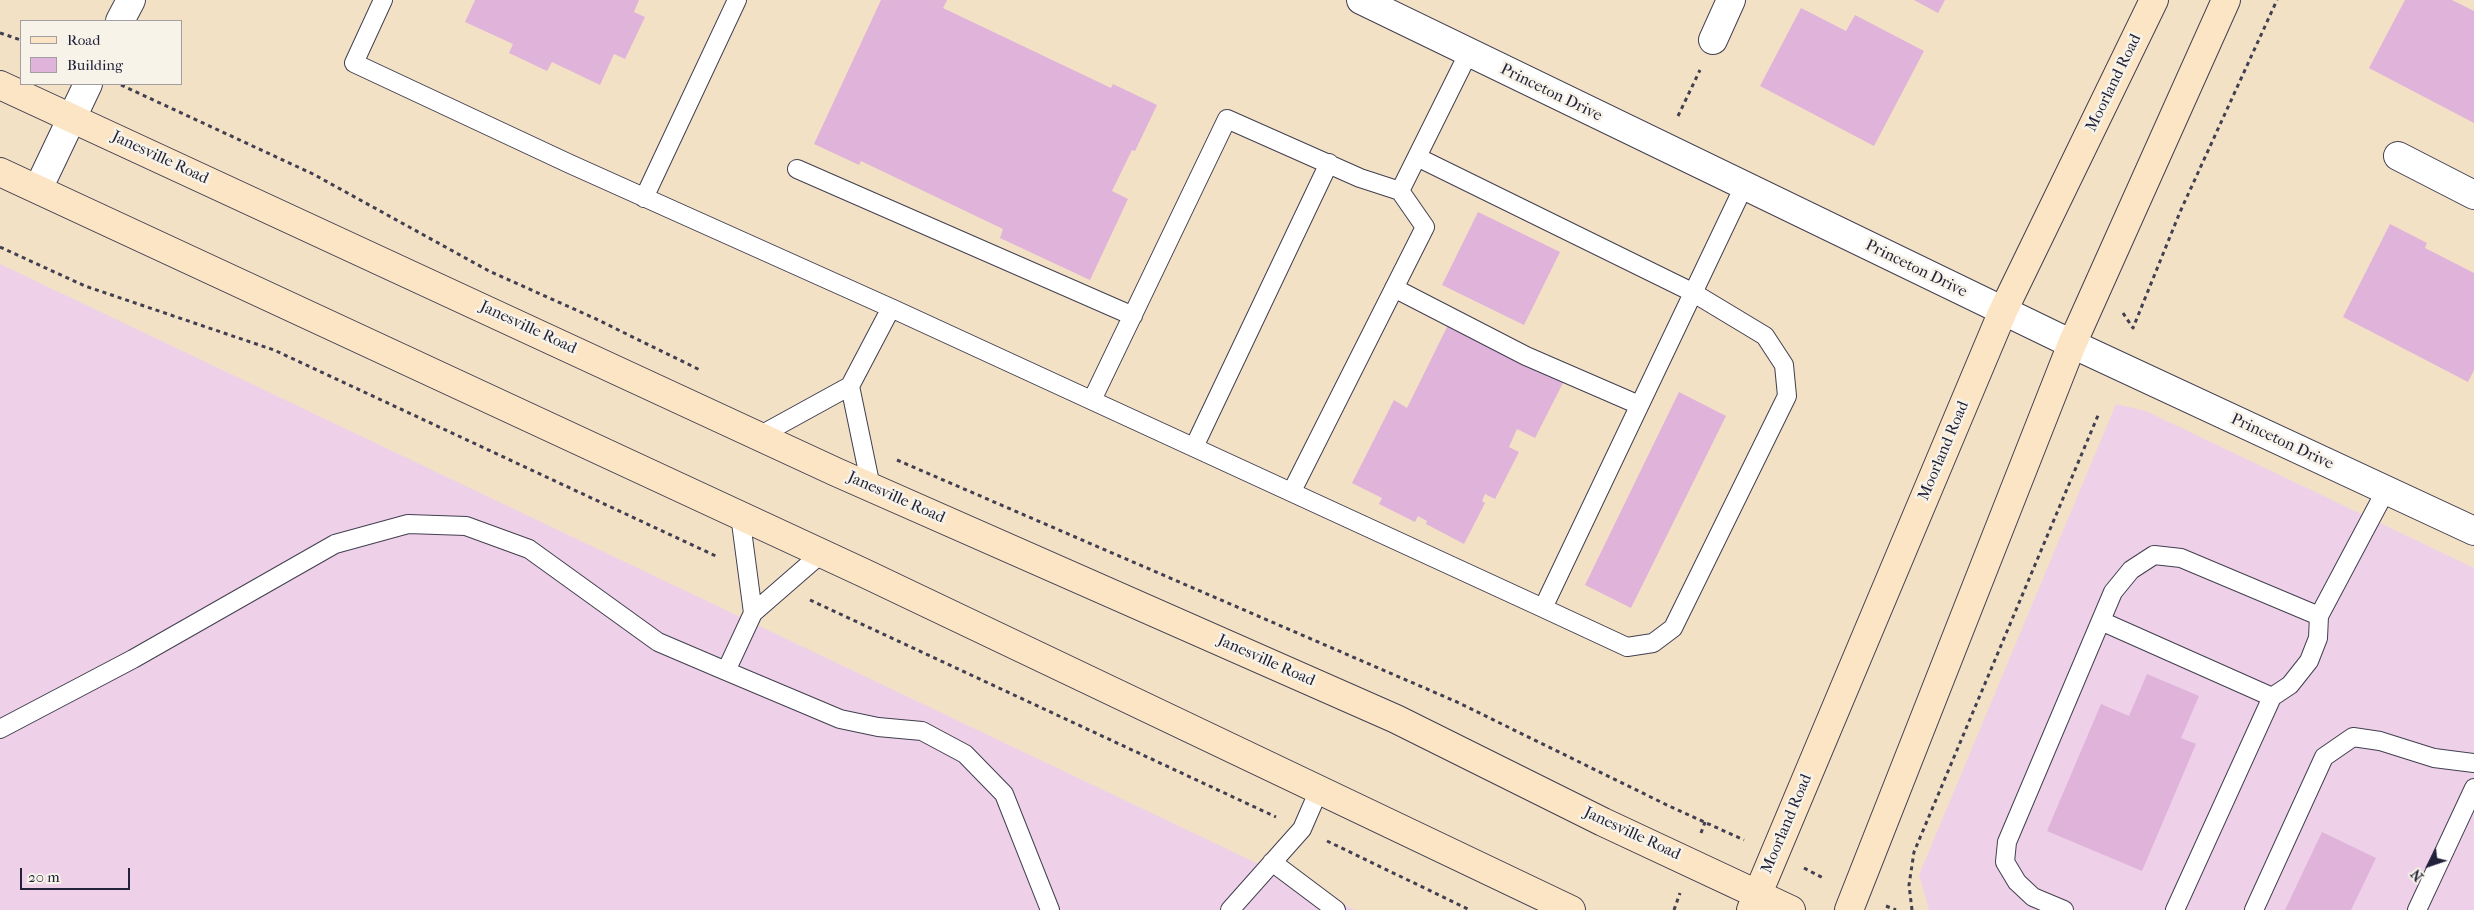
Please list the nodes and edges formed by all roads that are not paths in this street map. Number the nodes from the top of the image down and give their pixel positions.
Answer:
1 (131, 0) edge
2 (383, 0) edge
3 (737, 0) edge
4 (1361, 0) edge
5 (1731, 0) edge
6 (2154, 0) edge
7 (2226, 0) edge
8 (121, 20) edge
9 (1713, 40) road end
10 (1469, 52) junction
11 (0, 85) edge
12 (87, 85) edge
13 (71, 116) junction
14 (2398, 156) dead end
15 (1417, 157) junction
16 (1330, 163) junction
17 (797, 169) dead end
18 (0, 172) edge
19 (1744, 186) junction
20 (38, 189) junction
21 (1400, 191) junction
22 (2474, 195) edge
23 (644, 198) junction
24 (1394, 288) junction
25 (1692, 292) junction
26 (891, 308) junction
27 (2003, 311) junction
28 (1133, 316) junction
29 (2072, 344) junction
30 (850, 386) junction
31 (1092, 400) junction
32 (1638, 405) junction
33 (759, 436) junction
34 (1194, 447) junction
35 (871, 487) junction
36 (2386, 490) junction
37 (1292, 491) junction
38 (740, 515) junction
39 (2474, 531) edge
40 (822, 553) junction
41 (1543, 608) junction
42 (753, 612) junction
43 (2319, 616) junction
44 (2101, 621) junction
45 (726, 671) junction
46 (2272, 697) junction
47 (0, 729) edge
48 (2474, 763) edge
49 (2474, 788) edge
50 (1319, 790) junction
51 (1272, 862) junction
52 (1755, 901) edge
53 (1050, 910) edge
54 (1230, 910) edge
55 (1336, 910) edge
56 (1571, 910) edge
57 (1791, 910) edge
58 (1849, 910) edge
59 (2064, 910) edge
60 (2175, 910) edge
61 (2254, 910) edge
62 (2417, 910) edge

1 - 8 street
2 - 23 lane
3 - 23 lane
4 - 10 street, Princeton Drive
5 - 9 street
6 - 27 main road, Moorland Road
7 - 29 main road
10 - 15 lane
10 - 19 street, Princeton Drive
11 - 13 main road, Janesville Road
12 - 13 street
13 - 20 street
13 - 33 main road, Janesville Road
14 - 22 street
15 - 21 lane
15 - 25 lane
16 - 21 lane
16 - 28 lane
16 - 34 lane
17 - 28 lane
18 - 20 main road
19 - 25 lane
19 - 27 street, Princeton Drive
20 - 38 main road
21 - 24 lane
23 - 26 lane
24 - 32 lane
24 - 37 lane
25 - 32 lane
25 - 41 lane
26 - 30 lane
26 - 31 lane
27 - 29 street, Princeton Drive
27 - 52 main road, Moorland Road
28 - 31 lane
29 - 36 street, Princeton Drive
29 - 58 main road
30 - 33 lane
30 - 35 lane
31 - 34 lane
32 - 41 lane
33 - 35 main road, Janesville Road
34 - 37 lane
35 - 52 main road, Janesville Road
36 - 39 street, Princeton Drive
36 - 43 lane
37 - 41 lane
38 - 40 main road
38 - 42 lane
40 - 42 lane
40 - 50 main road
42 - 45 lane
43 - 44 lane
43 - 46 lane
44 - 46 lane
44 - 59 lane
45 - 47 lane
45 - 53 lane
46 - 60 lane
48 - 61 lane
49 - 62 lane
50 - 51 lane
50 - 56 main road
51 - 54 lane
51 - 55 lane
52 - 57 main road, Janesville Road

